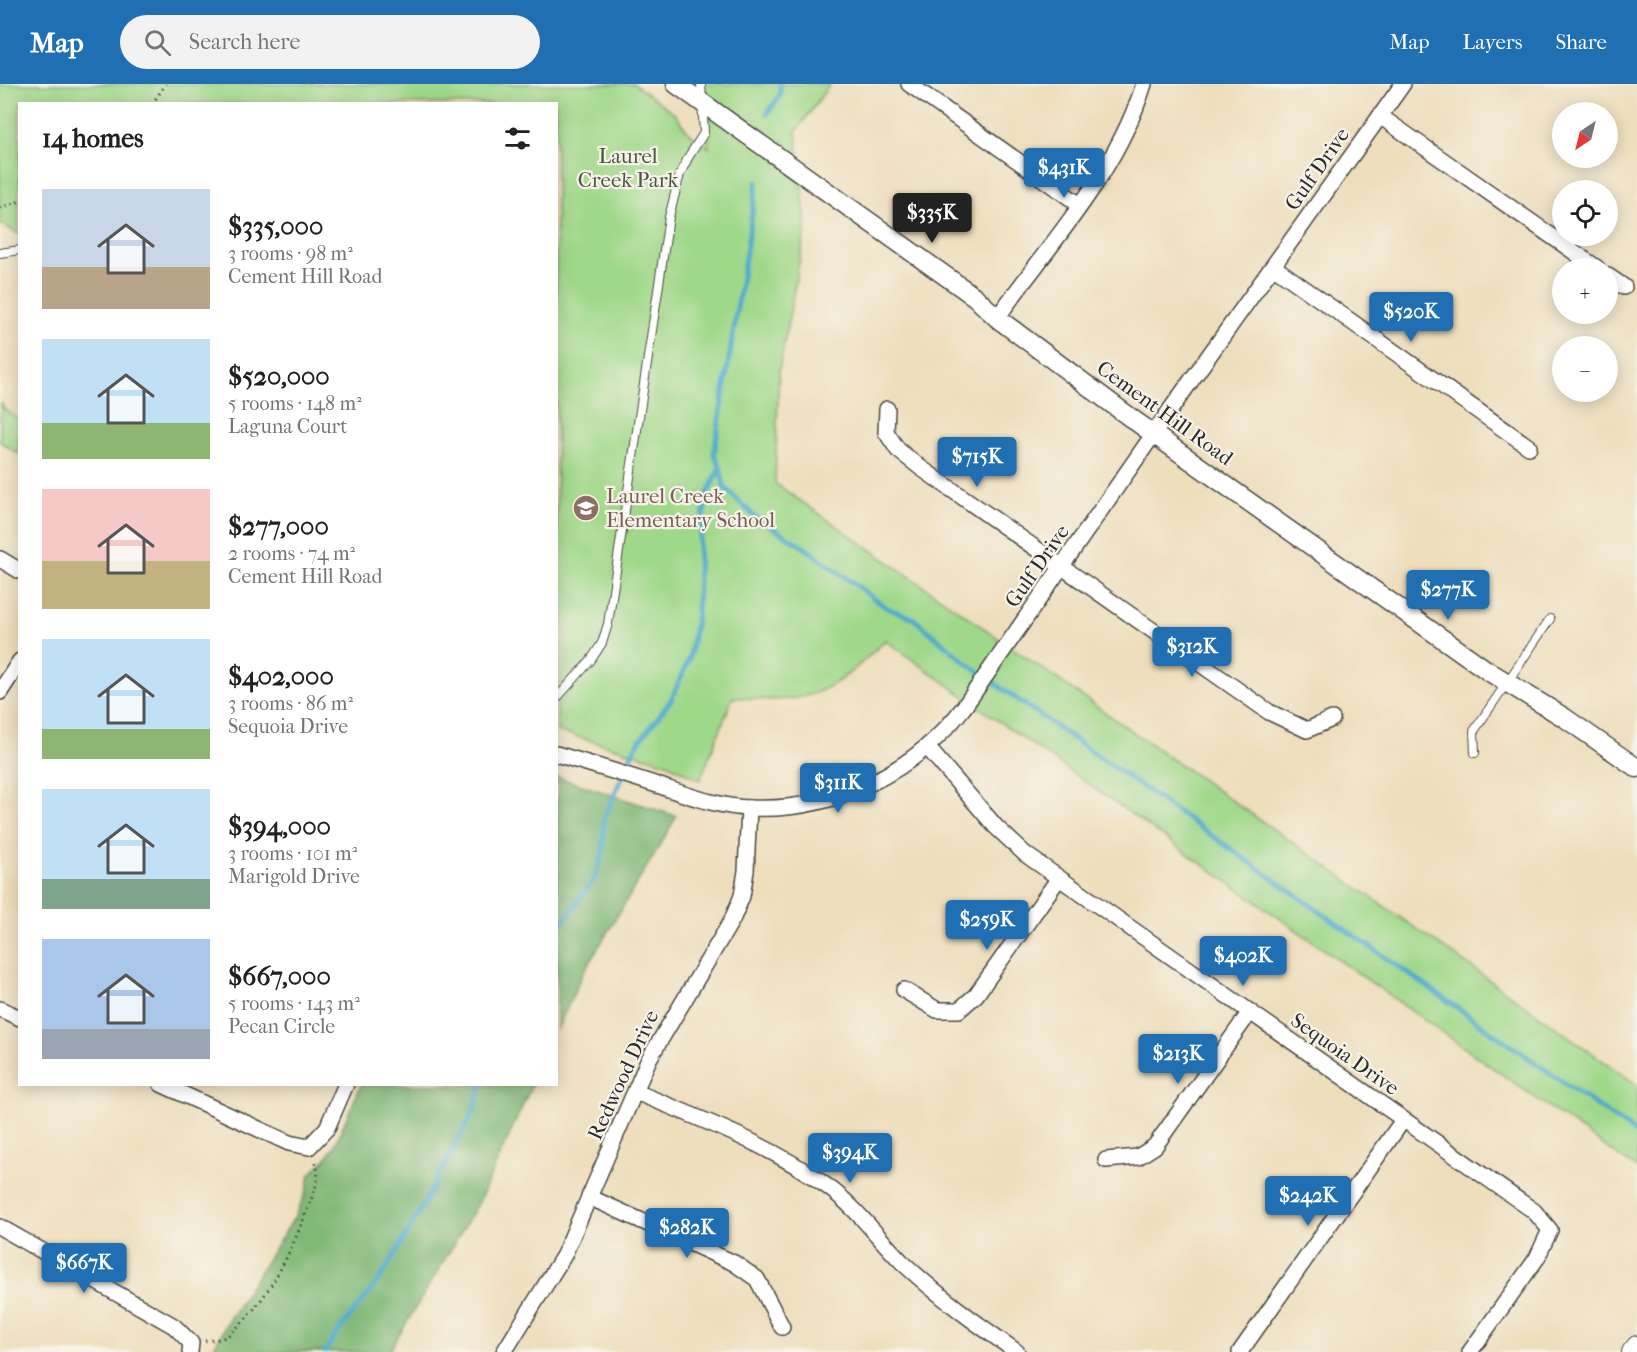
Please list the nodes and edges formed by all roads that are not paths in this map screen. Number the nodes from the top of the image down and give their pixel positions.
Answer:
1 (676, 84) edge
2 (700, 84) edge
3 (909, 84) edge
4 (1144, 84) edge
5 (1403, 84) edge
6 (702, 103) junction
7 (1380, 116) junction
8 (1080, 206) junction
9 (18, 250) edge
10 (0, 254) edge
11 (1583, 258) edge
12 (1274, 267) junction
13 (1618, 283) edge
14 (1624, 287) dead end
15 (997, 318) junction
16 (887, 409) dead end
17 (1155, 434) junction
18 (1529, 447) dead end
19 (0, 559) edge
20 (1062, 567) junction
21 (18, 570) edge
22 (1550, 619) dead end
23 (18, 664) edge
24 (1506, 683) junction
25 (0, 692) edge
26 (558, 697) edge
27 (1332, 719) dead end
28 (927, 747) junction
29 (1475, 753) dead end
30 (558, 755) edge
31 (1637, 768) edge
32 (749, 808) junction
33 (1059, 878) junction
34 (904, 990) dead end
35 (0, 1009) edge
36 (1250, 1012) junction
37 (18, 1017) edge
38 (165, 1086) edge
39 (345, 1086) edge
40 (636, 1092) junction
41 (1403, 1120) junction
42 (1106, 1160) dead end
43 (589, 1197) junction
44 (0, 1227) edge
45 (782, 1327) dead end
46 (1637, 1346) edge
47 (190, 1348) edge
48 (1013, 1351) edge
49 (504, 1352) edge
50 (1240, 1352) edge
51 (1470, 1352) edge
52 (1632, 1352) edge

1 - 6 street, Cement Hill Road
2 - 6 lane
3 - 8 street
4 - 8 street
5 - 7 street, Gulf Drive
6 - 15 street, Cement Hill Road
6 - 26 lane
7 - 11 street
7 - 12 street, Gulf Drive
8 - 15 street
9 - 10 lane
12 - 17 street, Gulf Drive
12 - 18 street
13 - 14 street
15 - 17 street, Cement Hill Road
16 - 20 street
17 - 20 street, Gulf Drive
17 - 24 street, Cement Hill Road
19 - 21 street
20 - 27 street
20 - 28 street, Gulf Drive
22 - 24 lane
23 - 25 street
24 - 29 lane
24 - 31 street, Cement Hill Road
28 - 32 street, Gulf Drive
28 - 33 street, Sequoia Drive
30 - 32 street, Gulf Drive
32 - 40 street, Redwood Drive
33 - 34 street
33 - 36 street, Sequoia Drive
35 - 37 street
36 - 41 street, Sequoia Drive
36 - 42 street
38 - 39 street
40 - 43 street, Redwood Drive
40 - 48 street
41 - 50 street
41 - 51 street, Sequoia Drive
43 - 45 street
43 - 49 street, Redwood Drive
44 - 47 street
46 - 52 main road

